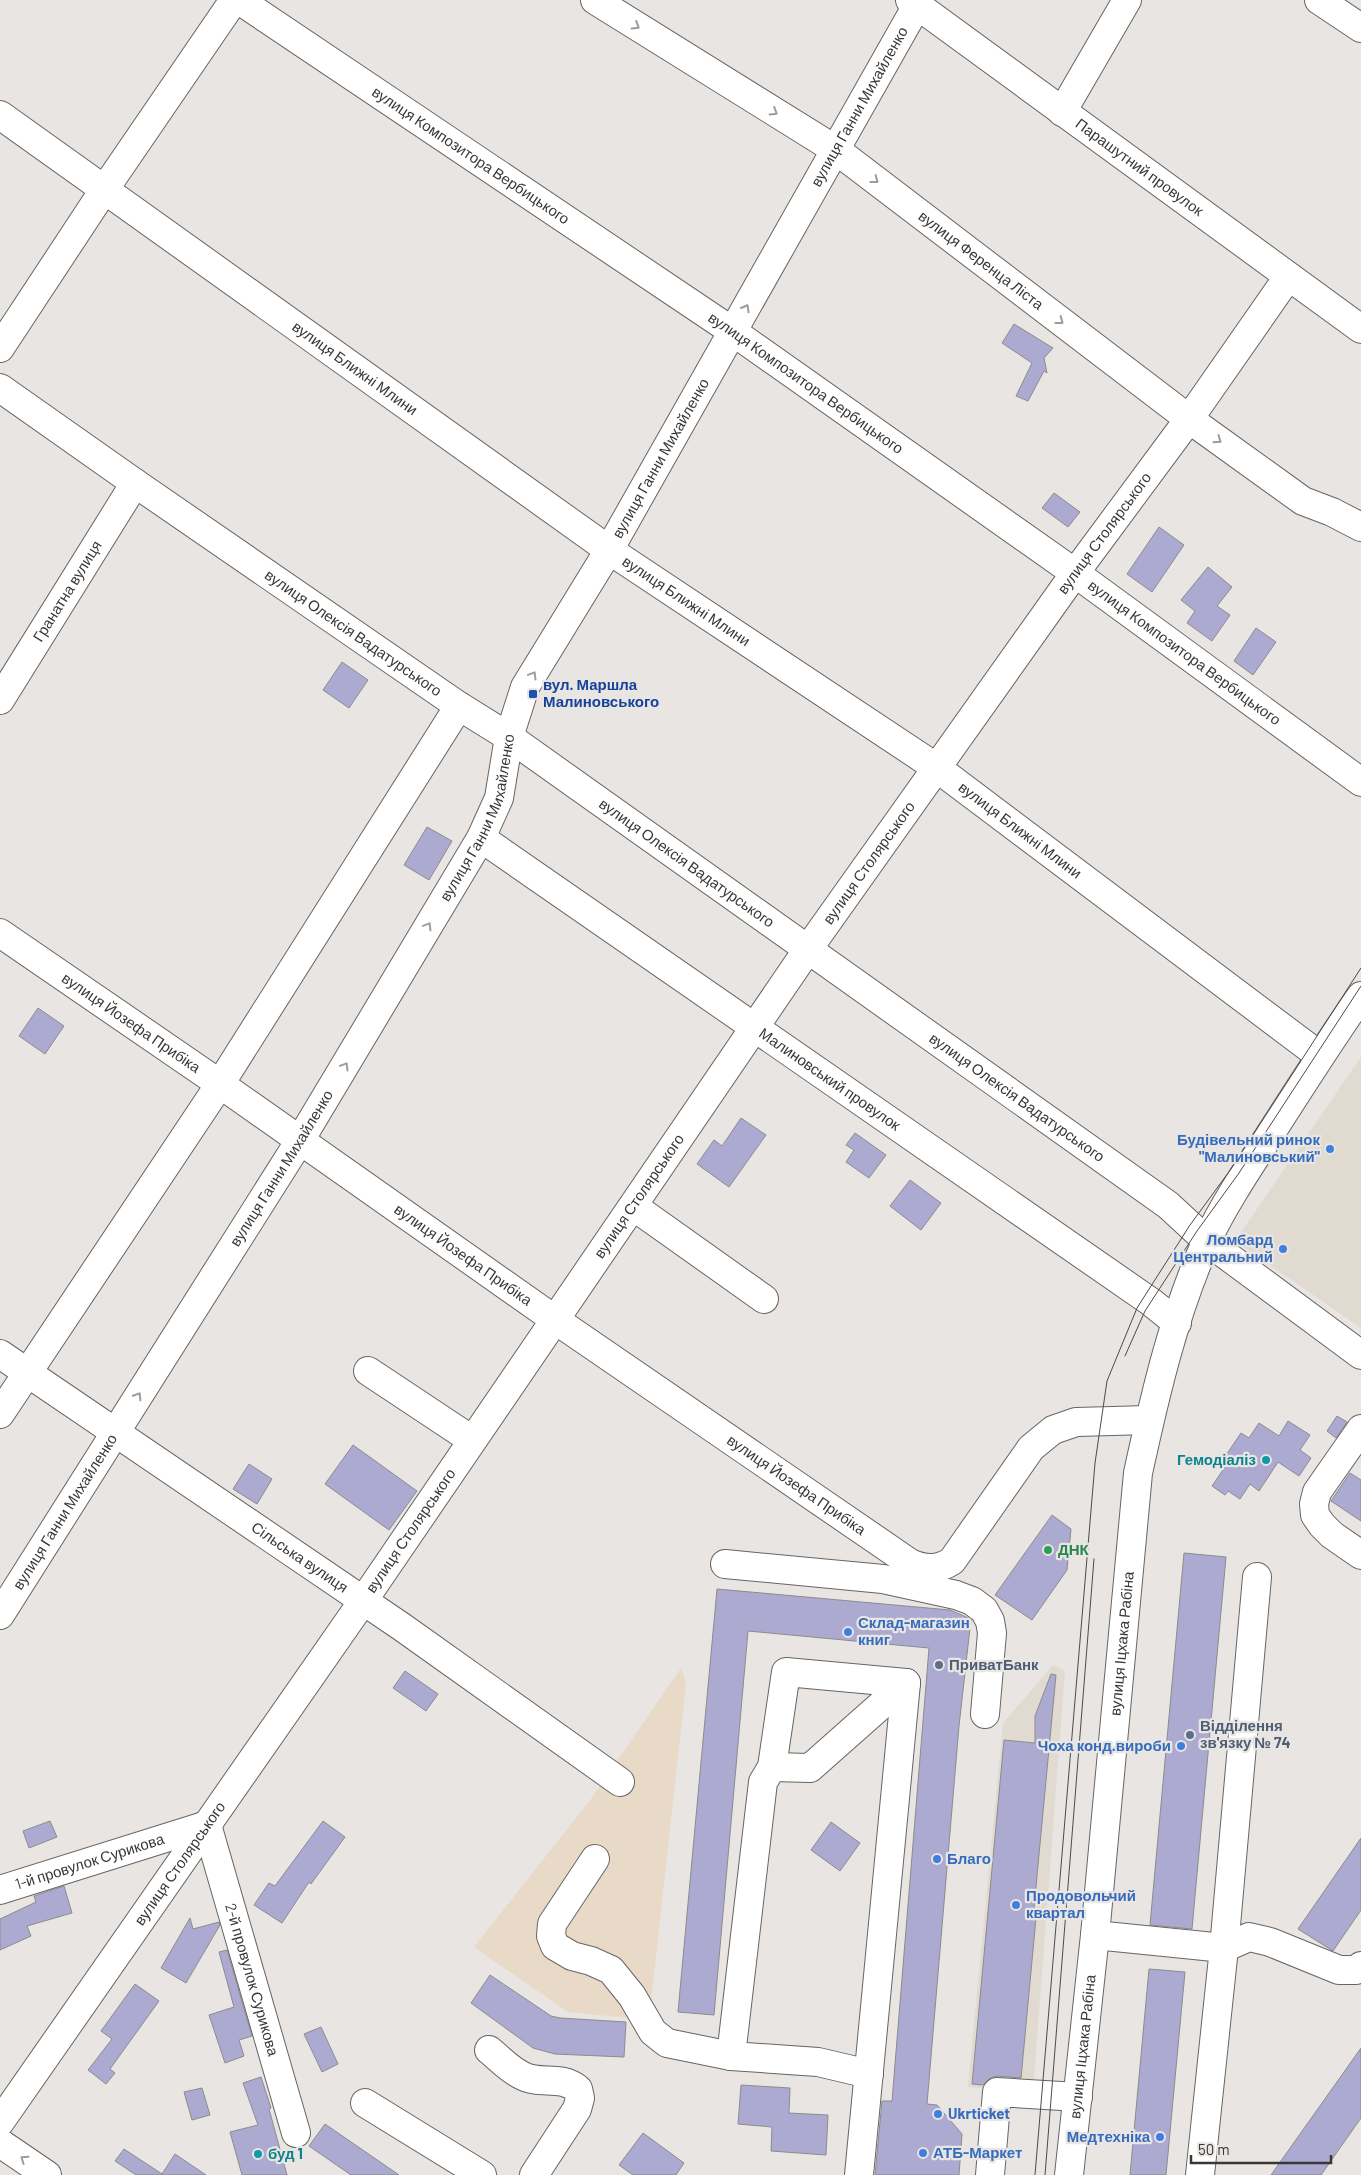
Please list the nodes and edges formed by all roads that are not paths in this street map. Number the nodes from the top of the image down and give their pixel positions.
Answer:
1 (234, 0) edge
2 (238, 0) edge
3 (595, 0) edge
4 (1128, 0) edge
5 (1320, 0) edge
6 (916, 2) edge
7 (1361, 28) edge
8 (1062, 112) junction
9 (0, 115) edge
10 (836, 150) junction
11 (104, 190) junction
12 (1288, 278) junction
13 (1360, 325) edge
14 (732, 331) junction
15 (0, 348) edge
16 (0, 388) edge
17 (1189, 420) junction
18 (134, 483) junction
19 (1361, 527) edge
20 (609, 550) junction
21 (1075, 573) junction
22 (10, 666) edge
23 (0, 700) edge
24 (459, 706) junction
25 (509, 737) junction
26 (937, 768) junction
27 (1361, 782) edge
28 (481, 838) junction
29 (0, 933) edge
30 (808, 949) junction
31 (1361, 996) edge
32 (756, 1028) junction
33 (1320, 1056) junction
34 (220, 1084) junction
35 (299, 1142) junction
36 (633, 1206) junction
37 (1207, 1241) junction
38 (764, 1299) dead end
39 (554, 1319) junction
40 (1177, 1323) junction
41 (0, 1354) edge
42 (1361, 1355) edge
43 (368, 1371) dead end
44 (27, 1372) junction
45 (0, 1414) edge
46 (1149, 1420) junction
47 (1361, 1429) edge
48 (115, 1433) junction
49 (472, 1440) junction
50 (1361, 1556) edge
51 (724, 1564) dead end
52 (931, 1574) junction
53 (1257, 1576) dead end
54 (363, 1601) junction
55 (0, 1615) edge
56 (906, 1683) junction
57 (985, 1714) dead end
58 (772, 1767) junction
59 (620, 1782) dead end
60 (207, 1825) junction
61 (595, 1859) dead end
62 (0, 1890) edge
63 (1095, 1935) junction
64 (1224, 1948) junction
65 (1361, 1966) edge
66 (489, 2050) dead end
67 (731, 2056) junction
68 (869, 2074) junction
69 (1078, 2097) junction
70 (365, 2103) dead end
71 (0, 2122) edge
72 (296, 2133) dead end
73 (0, 2143) edge
74 (47, 2175) edge
75 (482, 2175) edge
76 (534, 2175) edge
77 (859, 2175) edge
78 (990, 2175) edge
79 (1070, 2175) edge
80 (1200, 2175) edge

1 - 11 street
2 - 14 street, вулиця Композитора Вербицького
3 -> 10 street, вулиця Ференца Ліста
4 - 8 street
5 - 7 street
6 - 8 street, Парашутний провулок
6 - 10 street, вулиця Ганни Михайленко
8 - 12 street, Парашутний провулок
9 - 11 street, вулиця Ближні Млини
14 -> 10 street, вулиця Ганни Михайленко
10 -> 17 street, вулиця Ференца Ліста
11 - 15 street
11 - 20 street, вулиця Ближні Млини
12 - 13 street, Парашутний провулок
12 - 17 street, вулиця Столярського
14 - 20 street, вулиця Ганни Михайленко
14 - 21 street, вулиця Композитора Вербицького
16 - 18 street, вулиця Олексія Вадатурського
17 -> 19 street, вулиця Ференца Ліста
17 - 21 street, вулиця Столярського
18 - 22 street, Гранатна вулиця
18 - 24 street, вулиця Олексія Вадатурського
25 -> 20 street, вулиця Ганни Михайленко
20 - 26 street, вулиця Ближні Млини
21 - 26 street, вулиця Столярського
21 - 27 street, вулиця Композитора Вербицького
22 - 23 street, Гранатна вулиця
24 - 25 street, вулиця Олексія Вадатурського
24 - 34 street
25 - 28 street, вулиця Ганни Михайленко
25 - 30 street, вулиця Олексія Вадатурського
26 - 30 street, вулиця Столярського
26 - 33 street, вулиця Ближні Млини
28 - 32 street, Малиновський провулок
35 -> 28 street, вулиця Ганни Михайленко
29 - 34 street, вулиця Йозефа Прибіка
30 - 32 street, вулиця Столярського
30 - 37 street, вулиця Олексія Вадатурського
31 - 33 street, вулиця Іцхака Рабіна
32 - 36 street, вулиця Столярського
32 - 40 street, Малиновський провулок
33 - 37 street, вулиця Іцхака Рабіна
34 - 35 street, вулиця Йозефа Прибіка
34 - 44 street
35 - 39 street, вулиця Йозефа Прибіка
48 -> 35 street, вулиця Ганни Михайленко
36 - 38 street
36 - 39 street, вулиця Столярського
37 - 40 street, вулиця Іцхака Рабіна
37 - 42 street, вулиця Олексія Вадатурського
39 - 49 street, вулиця Столярського
39 - 52 street, вулиця Йозефа Прибіка
40 - 46 street, вулиця Іцхака Рабіна
41 - 44 street, Сільська вулиця
43 - 49 street
44 - 45 street
44 - 48 street, Сільська вулиця
46 - 52 street
46 - 63 street, вулиця Іцхака Рабіна
47 - 50 street
48 - 54 street, Сільська вулиця
48 - 55 street, вулиця Ганни Михайленко
49 - 54 street, вулиця Столярського
51 - 52 street
52 - 57 street
53 - 64 street
54 - 59 street, Сільська вулиця
54 - 60 street, вулиця Столярського
56 - 58 street
56 - 58 street
56 - 68 street
58 - 67 street
60 - 62 street, 1-й провулок Сурикова
60 - 71 street, вулиця Столярського
60 - 72 street, 2-й провулок Сурикова
61 - 67 street
63 - 64 street
63 - 69 street, вулиця Іцхака Рабіна
64 - 65 street
64 - 80 street
66 - 76 street
67 - 68 street
68 - 77 street
69 - 78 street
69 - 79 street, вулиця Іцхака Рабіна
70 - 75 street
74 -> 73 street

